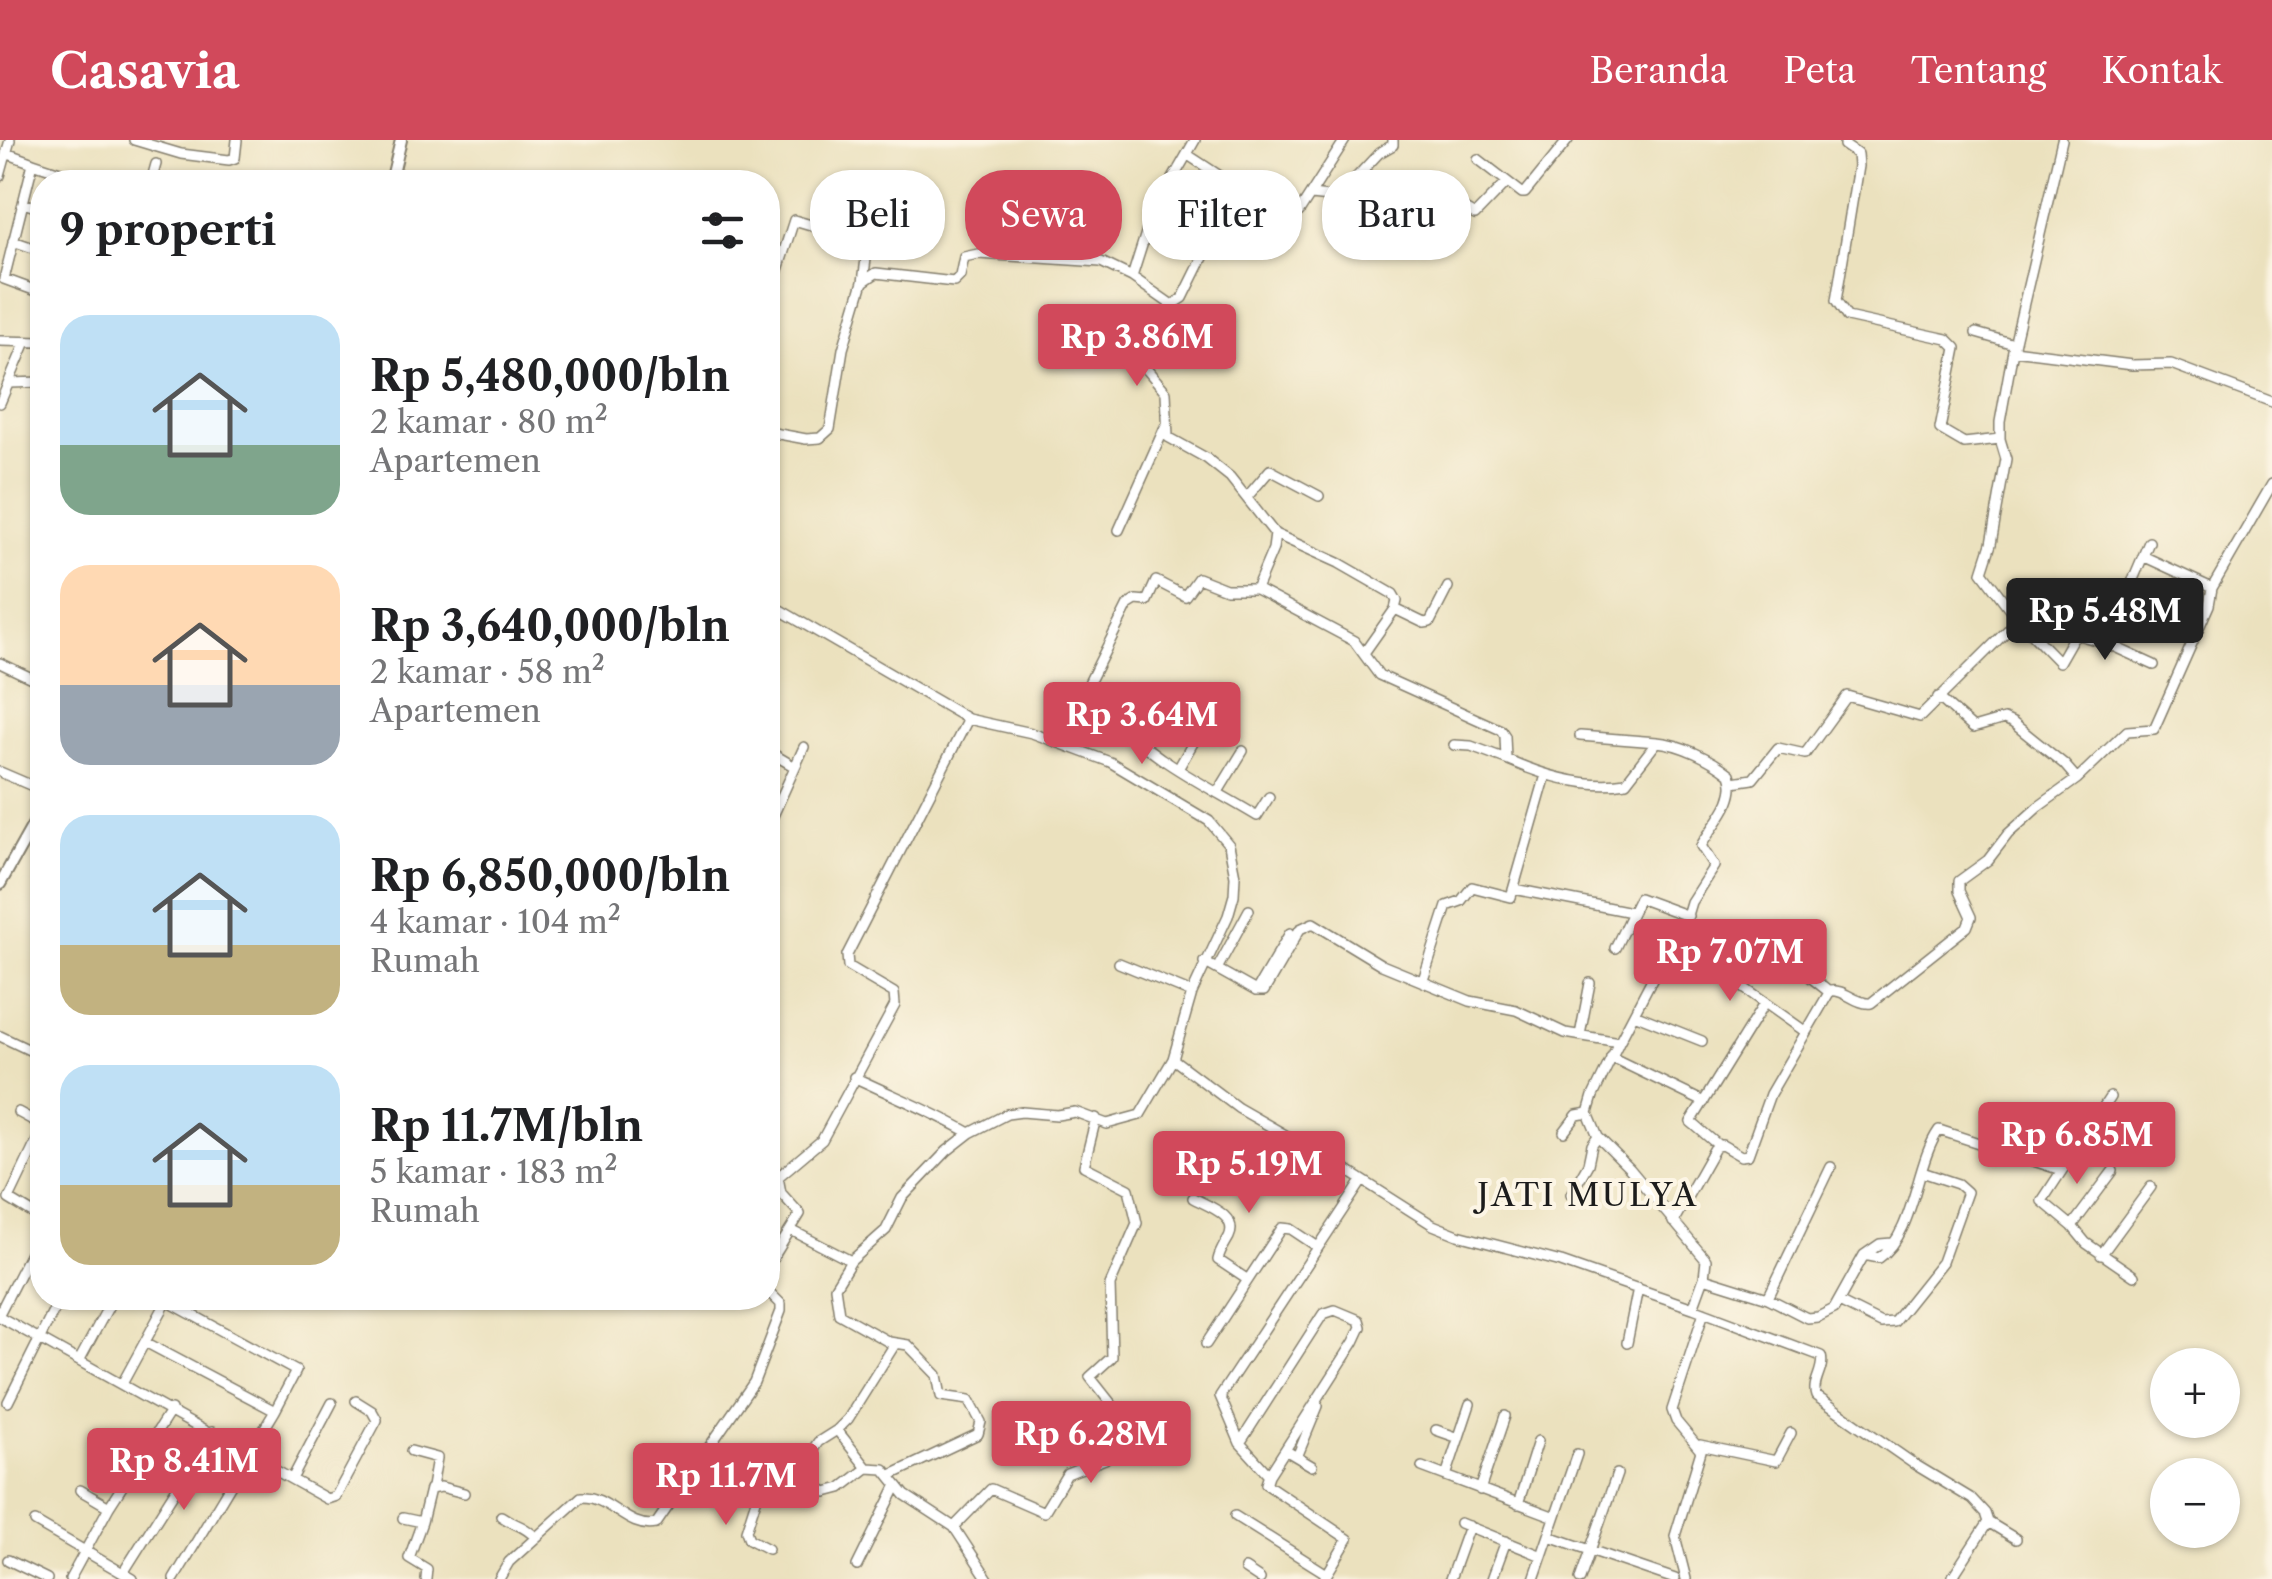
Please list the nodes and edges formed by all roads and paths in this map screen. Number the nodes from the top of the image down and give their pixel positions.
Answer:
1 (10, 140) edge
2 (134, 140) edge
3 (180, 140) edge
4 (237, 140) edge
5 (401, 140) edge
6 (1194, 140) edge
7 (1346, 140) edge
8 (1392, 140) edge
9 (1568, 140) edge
10 (1845, 140) edge
11 (2062, 140) edge
12 (6, 152) junction
13 (181, 154) junction
14 (1188, 155) junction
15 (1478, 159) dead end
16 (34, 163) junction
17 (156, 164) dead end
18 (32, 170) edge
19 (55, 170) edge
20 (154, 170) edge
21 (394, 170) edge
22 (1211, 170) edge
23 (0, 176) edge
24 (30, 176) edge
25 (1507, 182) junction
26 (1311, 196) junction
27 (22, 203) junction
28 (30, 206) edge
29 (1302, 208) edge
30 (1471, 214) edge
31 (12, 242) junction
32 (30, 247) edge
33 (1202, 260) edge
34 (780, 264) edge
35 (1132, 277) junction
36 (863, 282) junction
37 (30, 288) edge
38 (1172, 305) junction
39 (1976, 333) dead end
40 (0, 342) edge
41 (30, 343) edge
42 (25, 344) junction
43 (2014, 347) junction
44 (30, 382) edge
45 (10, 383) junction
46 (2272, 402) edge
47 (0, 403) edge
48 (1166, 424) junction
49 (780, 434) edge
50 (2000, 439) junction
51 (2272, 484) edge
52 (1318, 496) dead end
53 (1247, 497) junction
54 (1120, 530) dead end
55 (1275, 534) junction
56 (2149, 542) dead end
57 (2145, 557) junction
58 (1448, 587) dead end
59 (2212, 588) junction
60 (1256, 589) junction
61 (1395, 609) junction
62 (780, 610) edge
63 (2018, 620) junction
64 (2106, 643) junction
65 (1364, 653) junction
66 (0, 663) edge
67 (2154, 665) dead end
68 (30, 677) edge
69 (1086, 689) dead end
70 (1122, 693) dead end
71 (1938, 697) junction
72 (1200, 714) dead end
73 (1162, 716) dead end
74 (968, 719) junction
75 (1106, 722) junction
76 (1580, 736) dead end
77 (1657, 742) junction
78 (1062, 743) junction
79 (1145, 744) junction
80 (1454, 744) dead end
81 (804, 747) dead end
82 (1244, 751) dead end
83 (1506, 758) junction
84 (780, 759) edge
85 (795, 768) junction
86 (1178, 769) junction
87 (0, 772) edge
88 (1546, 775) junction
89 (2077, 779) junction
90 (1733, 782) junction
91 (30, 785) edge
92 (1218, 792) junction
93 (1270, 797) dead end
94 (780, 801) edge
95 (30, 830) edge
96 (0, 884) edge
97 (1514, 888) junction
98 (1248, 910) dead end
99 (1631, 912) junction
100 (1688, 916) junction
101 (1750, 929) dead end
102 (1290, 933) dead end
103 (1679, 942) junction
104 (1615, 948) dead end
105 (1204, 962) junction
106 (1118, 963) dead end
107 (1216, 970) junction
108 (1423, 980) junction
109 (1590, 982) dead end
110 (1256, 991) junction
111 (1829, 992) junction
112 (1192, 994) junction
113 (1764, 1004) junction
114 (1634, 1014) junction
115 (1806, 1032) junction
116 (1580, 1035) junction
117 (0, 1036) edge
118 (1702, 1041) dead end
119 (1618, 1042) junction
120 (30, 1050) edge
121 (1612, 1057) junction
122 (1173, 1059) junction
123 (854, 1076) junction
124 (2110, 1097) dead end
125 (1704, 1102) junction
126 (18, 1112) dead end
127 (1588, 1113) junction
128 (1096, 1118) junction
129 (2055, 1118) dead end
130 (30, 1120) edge
131 (2088, 1130) junction
132 (1564, 1132) dead end
133 (970, 1133) junction
134 (1598, 1137) junction
135 (1718, 1145) junction
136 (30, 1153) edge
137 (1831, 1167) dead end
138 (2061, 1170) junction
139 (2113, 1171) dead end
140 (1922, 1172) junction
141 (780, 1174) edge
142 (1362, 1181) junction
143 (780, 1187) edge
144 (2151, 1188) dead end
145 (1571, 1194) dead end
146 (1192, 1198) dead end
147 (30, 1212) edge
148 (1673, 1222) junction
149 (2072, 1226) junction
150 (791, 1230) junction
151 (780, 1247) edge
152 (1318, 1248) junction
153 (30, 1254) edge
154 (2102, 1255) junction
155 (851, 1261) junction
156 (2134, 1276) dead end
157 (1704, 1278) junction
158 (1248, 1280) junction
159 (1638, 1288) junction
160 (1768, 1298) junction
161 (1840, 1302) junction
162 (780, 1303) edge
163 (1693, 1308) junction
164 (54, 1310) edge
165 (107, 1310) edge
166 (162, 1310) edge
167 (185, 1310) edge
168 (1704, 1312) junction
169 (0, 1314) edge
170 (38, 1339) junction
171 (145, 1342) junction
172 (896, 1344) junction
173 (1206, 1344) dead end
174 (1626, 1344) dead end
175 (79, 1361) junction
176 (122, 1384) junction
177 (1326, 1385) junction
178 (356, 1400) dead end
179 (8, 1402) dead end
180 (332, 1403) dead end
181 (1470, 1404) dead end
182 (170, 1410) junction
183 (276, 1412) junction
184 (1505, 1416) dead end
185 (837, 1430) junction
186 (1436, 1430) dead end
187 (212, 1432) junction
188 (1791, 1433) dead end
189 (1459, 1438) junction
190 (1538, 1441) dead end
191 (1240, 1443) junction
192 (1700, 1445) junction
193 (707, 1450) junction
194 (1285, 1450) junction
195 (410, 1451) dead end
196 (1577, 1454) dead end
197 (250, 1455) junction
198 (1297, 1457) junction
199 (1312, 1466) dead end
200 (1422, 1467) dead end
201 (867, 1468) junction
202 (798, 1473) junction
203 (1617, 1474) dead end
204 (891, 1475) junction
205 (1269, 1475) junction
206 (1446, 1476) junction
207 (292, 1479) junction
208 (761, 1484) junction
209 (896, 1486) junction
210 (432, 1488) junction
211 (80, 1490) dead end
212 (1480, 1490) junction
213 (464, 1493) dead end
214 (1518, 1504) junction
215 (109, 1507) junction
216 (500, 1516) dead end
217 (1235, 1516) dead end
218 (1556, 1517) junction
219 (403, 1518) dead end
220 (35, 1522) dead end
221 (422, 1522) junction
222 (1988, 1522) junction
223 (954, 1527) junction
224 (1549, 1536) junction
225 (535, 1538) junction
226 (2016, 1539) dead end
227 (1506, 1542) junction
228 (768, 1549) dead end
229 (84, 1550) junction
230 (1590, 1552) junction
231 (1542, 1556) junction
232 (8, 1560) dead end
233 (857, 1566) dead end
234 (1245, 1569) dead end
235 (123, 1574) junction
236 (1326, 1576) edge
237 (1954, 1578) edge
238 (47, 1579) edge
239 (70, 1579) edge
240 (134, 1579) edge
241 (174, 1579) edge
242 (426, 1579) edge
243 (499, 1579) edge
244 (988, 1579) edge
245 (1260, 1579) edge
246 (1450, 1579) edge
247 (1492, 1579) edge
248 (1534, 1579) edge
249 (1580, 1579) edge
250 (1675, 1579) edge
251 (1686, 1579) edge

1 - 12 street
2 - 13 street
3 - 13 street
4 - 13 street
5 - 21 street
6 - 14 street
7 - 26 street
8 - 26 street
9 - 25 street
10 - 50 street
11 - 43 street
12 - 16 street
12 - 23 street
14 - 22 street
14 - 35 street
15 - 25 street
16 - 18 street
16 - 19 street
17 - 20 street
24 - 27 street
25 - 30 street
26 - 29 street
27 - 28 street
27 - 31 street
31 - 32 street
31 - 37 street
33 - 38 street
34 - 36 street
35 - 36 street
35 - 38 street
36 - 49 street
38 - 48 street
39 - 43 street
40 - 42 street
41 - 42 street
42 - 45 street
43 - 46 street
43 - 50 street
44 - 45 street
45 - 47 street
48 - 53 street
48 - 54 street
50 - 63 street
51 - 59 street
52 - 53 street
53 - 55 street
55 - 60 street
55 - 61 street
56 - 57 street
57 - 59 street
57 - 64 street
58 - 61 street
59 - 89 street
60 - 65 street
60 - 69 street
61 - 65 street
62 - 74 street
63 - 64 street
63 - 71 street
64 - 67 street
65 - 83 street
66 - 68 street
70 - 75 street
71 - 89 street
71 - 90 street
72 - 86 street
73 - 79 street
74 - 78 street
74 - 123 street
75 - 78 street
75 - 79 street
76 - 77 street
77 - 88 street
77 - 90 street
78 - 105 street
79 - 86 street
80 - 83 street
81 - 85 street
82 - 92 street
83 - 88 street
84 - 85 street
85 - 94 street
86 - 92 street
87 - 91 street
88 - 97 street
89 - 111 street
90 - 100 street
92 - 93 street
95 - 96 street
97 - 99 street
97 - 108 street
98 - 107 street
99 - 100 street
99 - 104 street
100 - 103 street
101 - 111 street
102 - 110 street
103 - 113 street
103 - 114 street
105 - 107 street
105 - 112 street
106 - 112 street
107 - 110 street
108 - 110 street
108 - 116 street
109 - 116 street
111 - 115 street
112 - 122 street
113 - 115 street
113 - 125 street
114 - 118 street
114 - 119 street
115 - 135 street
116 - 119 street
117 - 120 street
119 - 121 street
121 - 125 street
121 - 127 street
122 - 128 street
122 - 142 street
123 - 133 street
123 - 141 street
124 - 131 street
125 - 135 street
126 - 130 street
127 - 132 street
127 - 134 street
128 - 133 street
128 - 223 street
129 - 131 street
131 - 138 street
133 - 155 street
134 - 145 street
134 - 148 street
135 - 148 street
136 - 147 street
137 - 160 street
138 - 140 street
138 - 149 street
139 - 149 street
140 - 161 street
140 - 161 street
142 - 152 street
142 - 159 street
143 - 150 street
144 - 154 street
146 - 158 street
148 - 157 street
149 - 154 street
150 - 151 street
150 - 155 street
152 - 158 street
152 - 191 street
153 - 169 street
154 - 156 street
155 - 172 street
157 - 160 street
157 - 163 street
158 - 173 street
159 - 163 street
159 - 174 street
160 - 161 street
162 - 193 street
163 - 168 street
164 - 170 street
165 - 175 street
166 - 171 street
167 - 183 street
168 - 192 street
168 - 222 street
169 - 170 street
170 - 175 street
170 - 179 street
171 - 176 street
171 - 183 street
172 - 185 street
172 - 204 street
175 - 176 street
176 - 182 street
177 - 191 street
177 - 194 street
177 - 198 street
178 - 207 street
180 - 207 street
181 - 189 street
182 - 187 street
182 - 215 street
183 - 197 street
184 - 212 street
185 - 201 street
185 - 202 street
186 - 189 street
187 - 197 street
187 - 235 street
188 - 192 street
189 - 206 street
190 - 214 street
191 - 205 street
192 - 251 street
193 - 208 street
193 - 225 street
194 - 198 street
194 - 205 street
195 - 210 street
196 - 218 street
197 - 207 street
197 - 241 street
198 - 199 street
200 - 206 street
201 - 202 street
201 - 204 street
202 - 208 street
203 - 230 street
204 - 209 street
205 - 236 street
206 - 212 street
208 - 228 street
209 - 223 street
209 - 233 street
210 - 213 street
210 - 221 street
211 - 215 street
212 - 214 street
214 - 218 street
215 - 229 street
216 - 225 street
217 - 236 street
218 - 224 street
219 - 221 street
220 - 229 street
221 - 242 street
222 - 226 street
222 - 237 street
223 - 244 street
224 - 230 street
224 - 231 street
225 - 243 street
227 - 231 street
227 - 246 street
227 - 247 street
229 - 235 street
229 - 239 street
230 - 249 street
230 - 250 street
231 - 248 street
232 - 238 street
234 - 245 street
235 - 240 street

